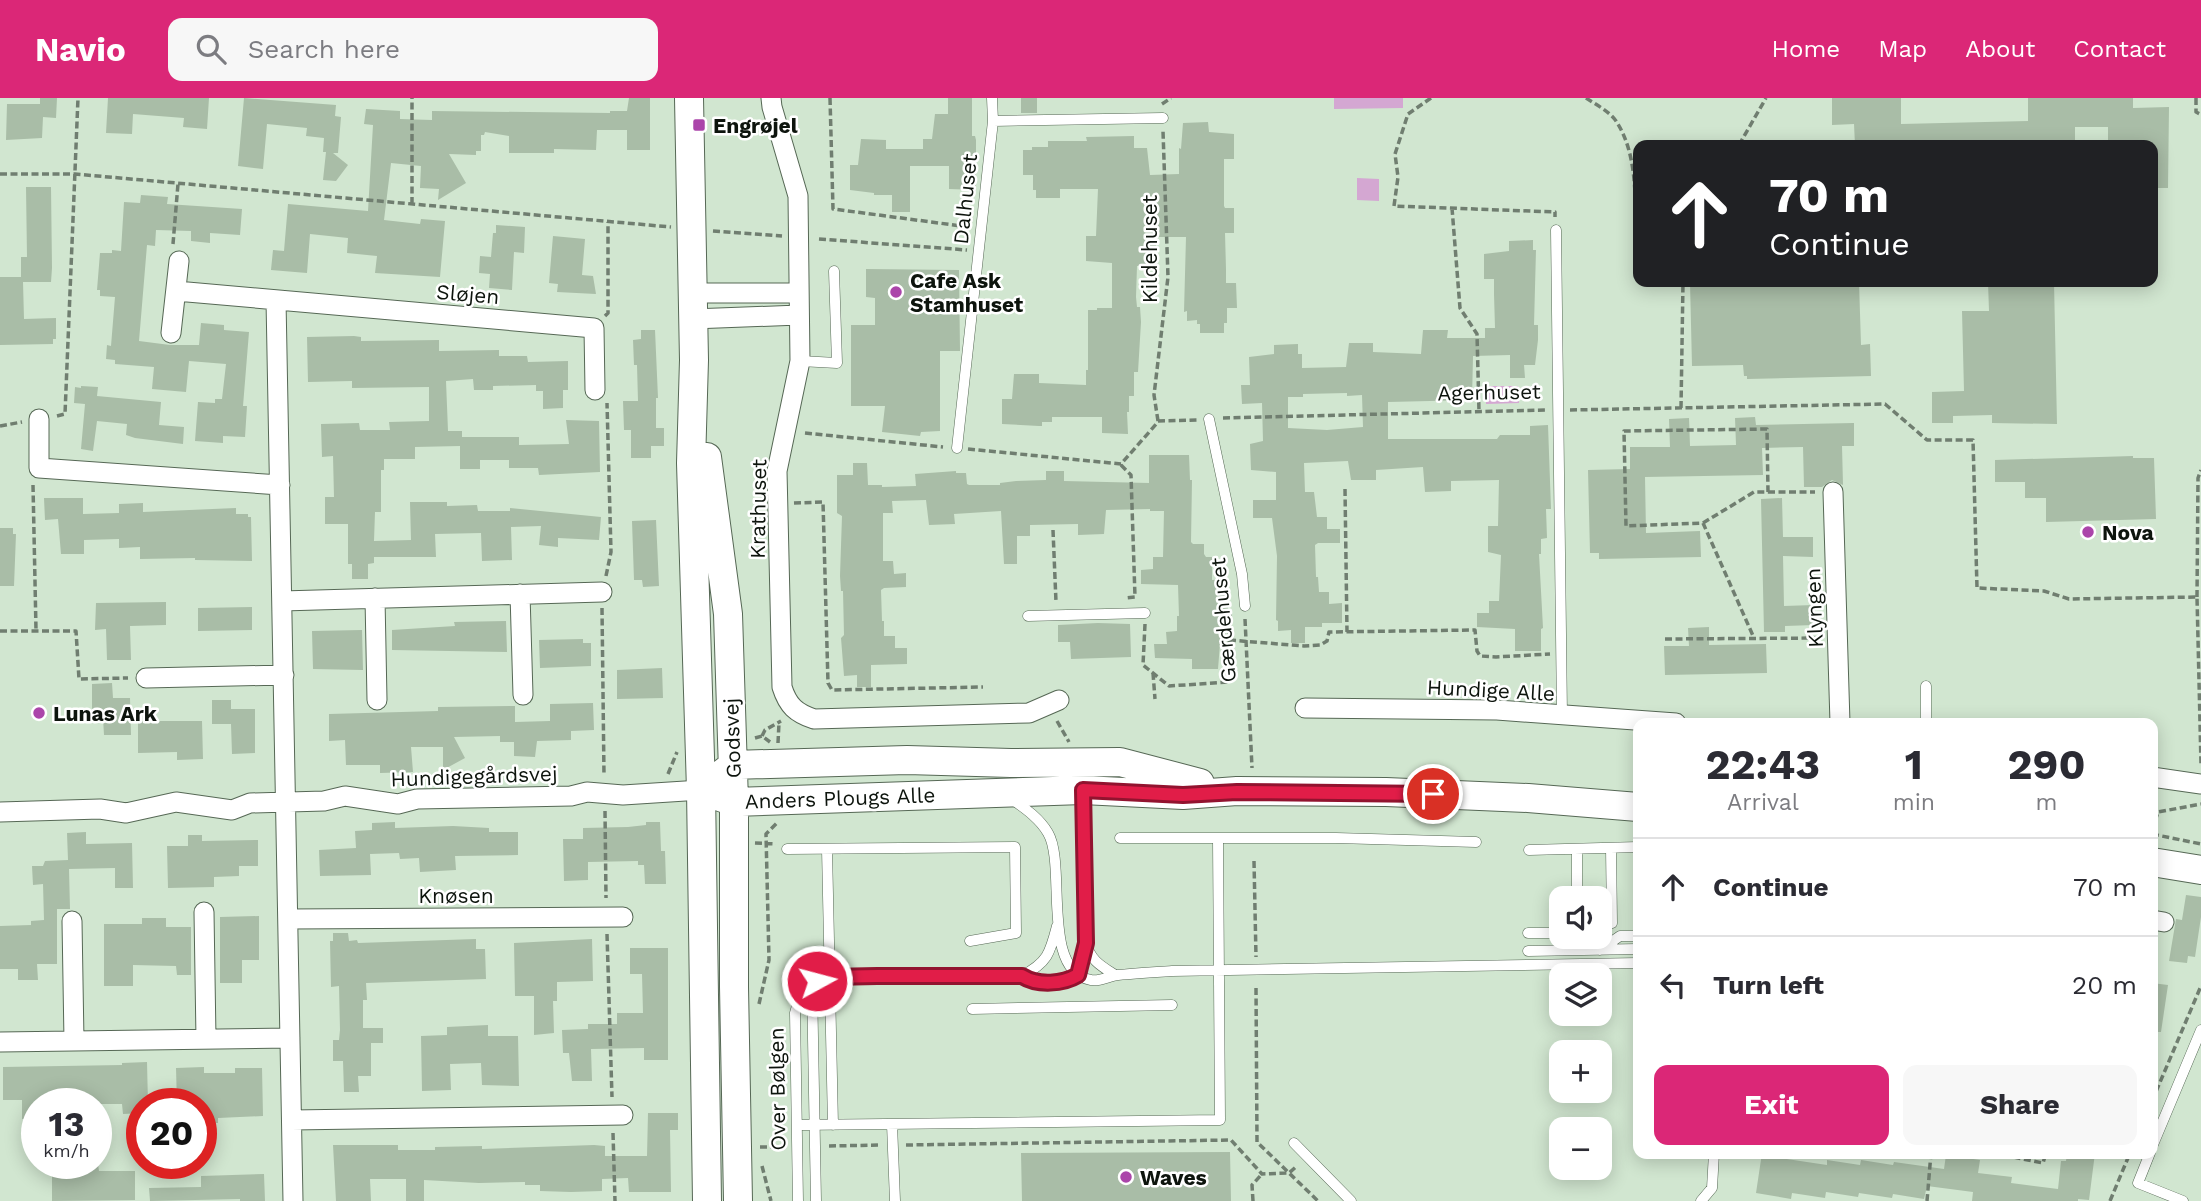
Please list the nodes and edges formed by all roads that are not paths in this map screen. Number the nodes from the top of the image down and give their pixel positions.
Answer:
1 (689, 98) edge
2 (771, 98) edge
3 (992, 98) edge
4 (1163, 118) road end
5 (993, 121) junction
6 (1556, 230) road end
7 (179, 261) road end
8 (834, 271) dead end
9 (176, 291) junction
10 (799, 293) junction
11 (276, 300) junction
12 (692, 306) junction
13 (799, 315) junction
14 (171, 333) dead end
15 (694, 360) junction
16 (800, 361) junction
17 (595, 390) dead end
18 (39, 419) road end
19 (1209, 419) road end
20 (957, 448) road end
21 (280, 485) junction
22 (1833, 492) road end
23 (602, 593) dead end
24 (520, 594) junction
25 (375, 598) junction
26 (282, 601) junction
27 (1245, 606) road end
28 (1145, 613) road end
29 (1028, 616) dead end
30 (284, 675) junction
31 (146, 678) road end
32 (1926, 686) dead end
33 (523, 695) dead end
34 (377, 699) dead end
35 (1054, 702) road end
36 (1305, 708) dead end
37 (1562, 716) junction
38 (1840, 718) edge
39 (1926, 718) edge
40 (1633, 720) edge
41 (733, 765) junction
42 (1078, 773) junction
43 (2158, 778) edge
44 (2201, 784) edge
45 (701, 790) junction
46 (1004, 793) junction
47 (287, 802) junction
48 (734, 802) junction
49 (1633, 807) edge
50 (0, 812) edge
51 (1120, 838) dead end
52 (1218, 839) junction
53 (1476, 842) dead end
54 (1633, 847) edge
55 (1616, 848) junction
56 (787, 849) dead end
57 (827, 849) junction
58 (1577, 849) junction
59 (1529, 850) dead end
60 (2158, 863) edge
61 (2201, 870) edge
62 (1577, 886) edge
63 (204, 912) dead end
64 (623, 917) dead end
65 (289, 919) junction
66 (72, 921) dead end
67 (1612, 923) edge
68 (1057, 926) junction
69 (1528, 933) dead end
70 (1549, 933) edge
71 (1633, 936) edge
72 (970, 940) dead end
73 (1086, 943) junction
74 (1600, 950) junction
75 (1633, 950) edge
76 (1528, 951) dead end
77 (1633, 964) edge
78 (1219, 970) junction
79 (1078, 975) junction
80 (1115, 975) junction
81 (1022, 976) junction
82 (830, 977) junction
83 (812, 984) junction
84 (1172, 1005) dead end
85 (972, 1009) dead end
86 (2201, 1030) edge
87 (290, 1038) junction
88 (206, 1039) junction
89 (74, 1041) junction
90 (0, 1042) edge
91 (623, 1115) dead end
92 (292, 1120) junction
93 (892, 1124) junction
94 (797, 1125) junction
95 (814, 1125) junction
96 (832, 1125) junction
97 (2158, 1133) edge
98 (1294, 1143) dead end
99 (1714, 1159) edge
100 (2148, 1159) edge
101 (293, 1201) edge
102 (707, 1201) edge
103 (738, 1201) edge
104 (798, 1201) edge
105 (816, 1201) edge
106 (895, 1201) edge
107 (1351, 1201) edge
108 (1701, 1201) edge
109 (2183, 1201) edge

1 - 12 street, Godsvej
2 - 10 street
3 - 5 lane, Dalhuset
4 - 5 lane
5 - 20 lane, Dalhuset
6 - 37 lane, Agerhuset
7 - 9 street
8 - 16 lane
9 - 11 street, Sløjen
9 - 14 street
10 - 12 street
10 - 13 street
11 - 17 street, Sløjen
11 - 21 street
12 - 13 street
12 - 15 street, Godsvej
13 - 16 street
15 - 41 street, Godsvej
15 - 45 street, Godsvej
16 - 35 street, Krathuset
18 - 21 street
19 - 27 lane, Gærdehuset
21 - 26 street
22 - 38 street, Klyngen
23 - 24 street
24 - 25 street
24 - 33 street
25 - 26 street
25 - 34 street
26 - 30 street
28 - 29 lane
30 - 31 street
30 - 47 street
32 - 39 lane
36 - 37 street, Hundige Alle
37 - 40 street, Hundige Alle
41 - 42 street, Anders Plougs Alle
41 - 45 street, Anders Plougs Alle
41 - 48 street, Godsvej
42 - 46 street, Anders Plougs Alle
42 - 49 street, Anders Plougs Alle
42 - 73 lane
43 - 44 street
45 - 47 street, Hundigegårdsvej
45 - 48 street, Anders Plougs Alle
45 - 102 street, Godsvej
46 - 48 street, Anders Plougs Alle
46 - 68 lane
47 - 50 street, Hundigegårdsvej
47 - 65 street
48 - 103 street, Godsvej
51 - 52 lane
52 - 53 lane
52 - 78 lane
54 - 55 lane
55 - 58 lane
55 - 67 lane
56 - 57 lane
57 - 72 lane
57 - 82 lane
58 - 59 lane
58 - 62 lane
60 - 61 street
63 - 88 street
64 - 65 street, Knøsen
65 - 87 street
66 - 89 street
68 - 79 lane
68 - 81 lane
69 - 70 lane
71 - 74 lane
73 - 79 lane
73 - 80 lane
74 - 75 lane
74 - 76 lane
77 - 78 lane
78 - 80 lane
78 - 93 lane
79 - 80 lane
79 - 81 lane
81 - 82 lane
82 - 83 lane
82 - 96 lane
83 - 94 lane, Over Bølgen
83 - 95 lane
84 - 85 lane
86 - 97 lane
87 - 88 street
87 - 92 street
88 - 89 street
89 - 90 street
91 - 92 street
92 - 101 street
93 - 96 lane
93 - 106 lane
94 - 95 lane
94 - 104 lane, Over Bølgen
95 - 96 lane
95 - 105 lane
98 - 107 lane
99 - 108 lane
100 - 109 lane

